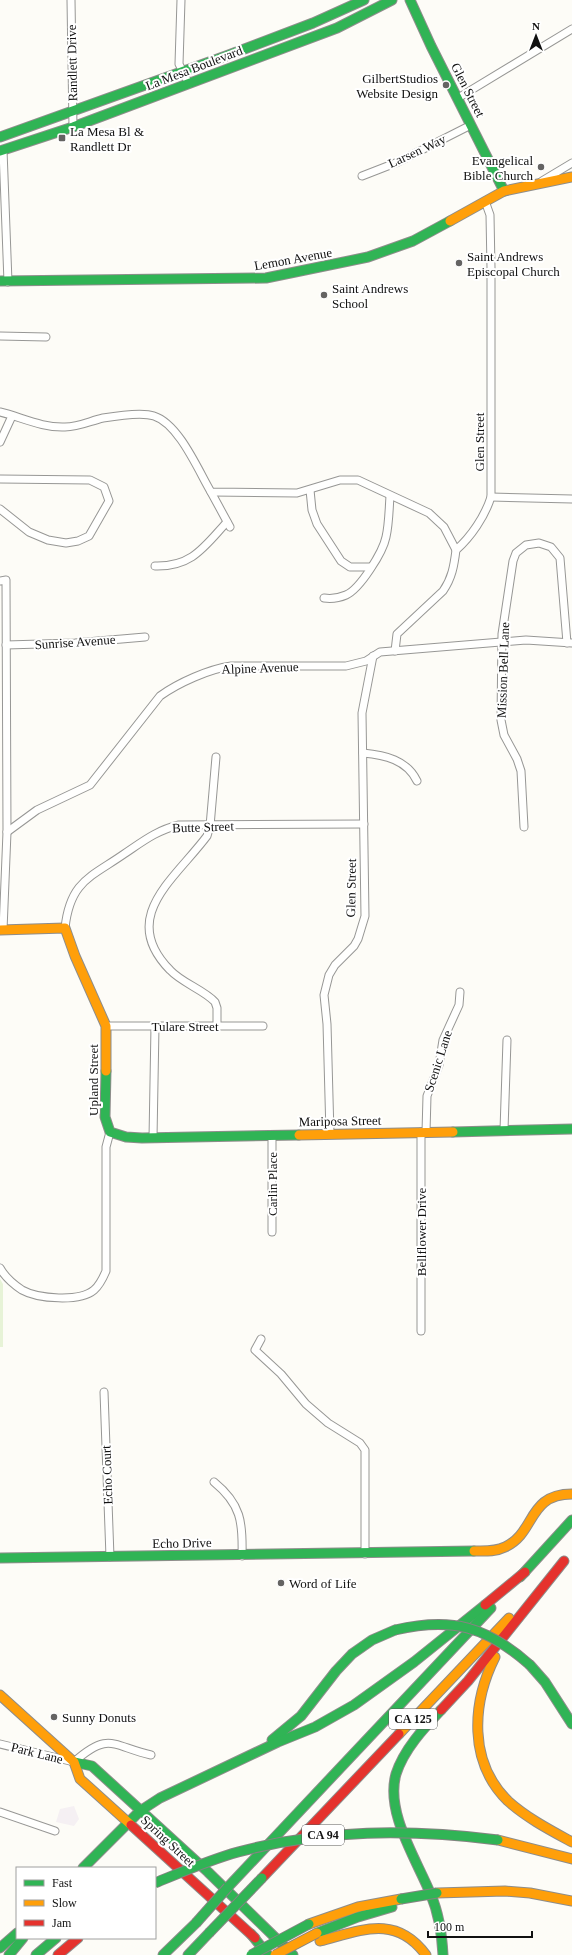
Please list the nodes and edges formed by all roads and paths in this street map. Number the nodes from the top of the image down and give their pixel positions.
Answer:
1 (71, 0) edge
2 (182, 0) edge
3 (364, 0) edge
4 (392, 0) edge
5 (410, 0) edge
6 (572, 29) edge
7 (182, 72) junction
8 (189, 84) junction
9 (458, 98) junction
10 (73, 113) junction
11 (471, 125) junction
12 (73, 127) junction
13 (0, 137) edge
14 (1, 150) edge
15 (572, 163) edge
16 (362, 176) dead end
17 (572, 177) edge
18 (540, 182) junction
19 (504, 191) junction
20 (485, 201) junction
21 (4, 282) edge
22 (0, 336) edge
23 (46, 337) dead end
24 (0, 412) edge
25 (12, 416) junction
26 (0, 442) edge
27 (0, 479) edge
28 (310, 490) junction
29 (211, 492) junction
30 (390, 496) junction
31 (490, 497) junction
32 (572, 500) edge
33 (0, 509) edge
34 (456, 550) junction
35 (155, 566) dead end
36 (371, 568) junction
37 (3, 580) edge
38 (324, 598) dead end
39 (145, 637) dead end
40 (502, 642) junction
41 (569, 643) edge
42 (6, 645) junction
43 (394, 651) junction
44 (373, 656) junction
45 (363, 753) junction
46 (216, 757) dead end
47 (417, 781) dead end
48 (364, 824) junction
49 (210, 826) junction
50 (524, 827) dead end
51 (7, 832) junction
52 (65, 928) junction
53 (2, 930) edge
54 (460, 992) dead end
55 (106, 1026) junction
56 (155, 1026) junction
57 (217, 1026) junction
58 (263, 1026) dead end
59 (507, 1040) dead end
60 (572, 1129) edge
61 (504, 1130) junction
62 (110, 1132) junction
63 (423, 1132) junction
64 (330, 1134) junction
65 (272, 1135) junction
66 (153, 1138) junction
67 (272, 1232) dead end
68 (0, 1268) edge
69 (422, 1332) dead end
70 (261, 1339) dead end
71 (104, 1392) dead end
72 (214, 1482) dead end
73 (572, 1494) edge
74 (572, 1520) edge
75 (572, 1553) edge
76 (365, 1554) junction
77 (242, 1556) junction
78 (110, 1557) junction
79 (0, 1558) edge
80 (564, 1560) junction
81 (525, 1572) junction
82 (0, 1695) edge
83 (572, 1724) edge
84 (0, 1744) edge
85 (151, 1755) dead end
86 (252, 1755) junction
87 (74, 1762) junction
88 (140, 1811) junction
89 (0, 1812) edge
90 (128, 1823) junction
91 (55, 1831) dead end
92 (572, 1842) edge
93 (572, 1859) edge
94 (84, 1867) edge
95 (156, 1883) edge
96 (403, 1901) junction
97 (572, 1901) edge
98 (16, 1933) edge
99 (251, 1934) junction
100 (318, 1937) junction
101 (22, 1939) edge
102 (55, 1939) edge
103 (77, 1939) edge
104 (0, 1948) edge
105 (9, 1955) edge
106 (36, 1955) edge
107 (58, 1955) edge
108 (163, 1955) edge
109 (188, 1955) edge
110 (251, 1955) edge
111 (268, 1955) edge
112 (274, 1955) edge
113 (280, 1955) edge
114 (293, 1955) edge
115 (426, 1955) edge
116 (443, 1955) edge

1 - 10 street, Randlett Drive
2 - 7 street
3 - 7 main road, La Mesa Boulevard
4 - 8 main road, La Mesa Boulevard
5 - 9 main road, Glen Street
6 - 9 street
7 - 8 street
7 - 10 main road, La Mesa Boulevard
8 - 12 main road, La Mesa Boulevard
9 - 11 main road, Glen Street
10 - 12 street, Randlett Drive
10 - 13 main road, La Mesa Boulevard
11 - 16 street, Larsen Way
11 - 19 main road, Glen Street
12 - 14 main road, La Mesa Boulevard
14 - 21 street
15 - 18 street
17 - 18 main road, Lemon Avenue
18 - 19 main road, Lemon Avenue
19 - 20 main road, Lemon Avenue
20 - 21 main road, Lemon Avenue
20 - 31 street, Glen Street
22 - 23 street
24 - 25 street
25 - 26 street
25 - 29 street
27 - 33 street
28 - 29 street
28 - 30 street
28 - 36 street
29 - 35 street
30 - 34 street
30 - 36 street
31 - 32 street
31 - 34 street, Glen Street
34 - 43 street
36 - 38 street
37 - 42 street
39 - 42 street, Sunrise Avenue
40 - 41 street, Alpine Avenue
40 - 41 street, Mission Bell Lane
40 - 43 street, Alpine Avenue
40 - 50 street, Mission Bell Lane
42 - 51 street
43 - 44 street, Alpine Avenue
44 - 45 street, Glen Street
44 - 51 street, Alpine Avenue
45 - 47 street
45 - 48 street, Glen Street
46 - 49 street
48 - 49 street, Butte Street
48 - 64 street, Glen Street
49 - 52 street, Butte Street
49 - 57 street
51 - 53 street
52 - 53 main road
52 - 55 main road, Upland Street
54 - 63 street, Scenic Lane
55 - 56 street, Tulare Street
55 - 62 main road, Upland Street
56 - 57 street, Tulare Street
56 - 66 street
57 - 58 street, Tulare Street
59 - 61 street
60 - 61 main road, Mariposa Street
61 - 63 main road, Mariposa Street
62 - 66 main road, Mariposa Street
62 - 68 street, Upland Street
63 - 64 main road, Mariposa Street
63 - 69 street, Bellflower Drive
64 - 65 main road, Mariposa Street
65 - 66 main road, Mariposa Street
65 - 67 street, Carlin Place
70 - 76 street
71 - 78 street, Echo Court
72 - 77 street
73 - 76 main road, Echo Drive
74 - 81 main road, CA 125
75 - 80 main road, CA 125
76 - 77 main road, Echo Drive
77 - 78 main road, Echo Drive
78 - 79 main road, Echo Drive
80 - 92 main road
80 - 109 main road, CA 125, bridge
80 - 116 main road
81 - 86 main road
81 - 108 main road, CA 125, bridge
82 - 87 main road, Spring Street
83 - 86 main road, bridge
84 - 87 street, Park Lane
85 - 87 street
86 - 88 main road
87 - 88 main road, Spring Street
87 - 90 main road, Spring Street
88 - 90 main road
88 - 114 main road, Spring Street
89 - 91 street
90 - 94 main road
90 - 99 main road, Spring Street
93 - 95 main road, CA 94, bridge
96 - 97 main road, bridge
96 - 100 main road
96 - 110 main road, bridge
98 - 104 main road
99 - 111 main road
99 - 112 main road
100 - 112 main road, bridge
100 - 113 main road
100 - 115 main road
101 - 105 main road
102 - 106 main road
103 - 107 main road

